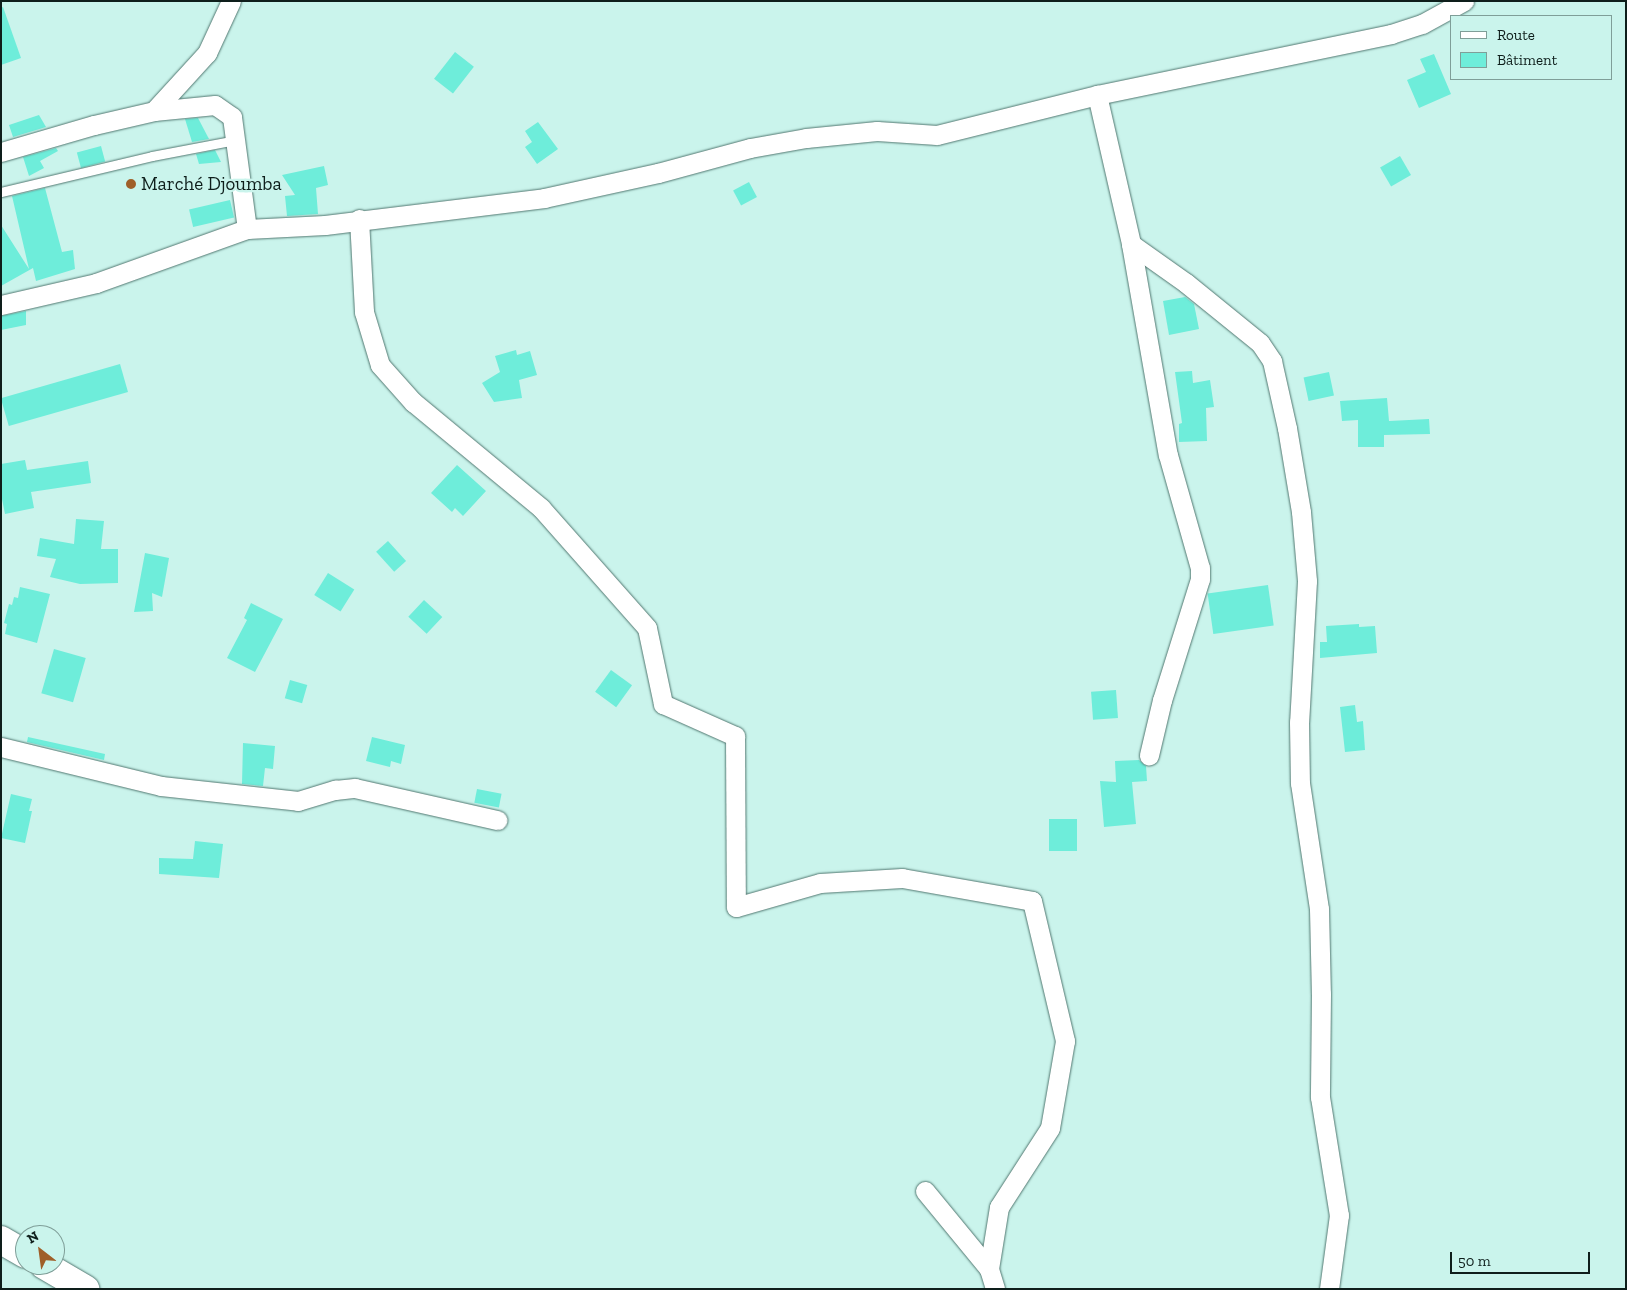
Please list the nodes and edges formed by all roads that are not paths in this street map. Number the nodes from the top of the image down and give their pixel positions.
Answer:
1 (231, 1) edge
2 (1464, 1) edge
3 (1096, 95) junction
4 (154, 111) junction
5 (236, 140) junction
6 (1, 152) edge
7 (1, 192) edge
8 (359, 219) junction
9 (247, 229) junction
10 (1131, 244) junction
11 (1, 305) edge
12 (1, 747) edge
13 (1149, 755) dead end
14 (497, 820) dead end
15 (925, 1191) dead end
16 (1, 1240) edge
17 (15, 1248) edge
18 (989, 1269) junction
19 (61, 1275) edge
20 (85, 1289) edge
21 (996, 1289) edge
22 (1329, 1289) edge

1 - 4 street
2 - 3 street
3 - 8 street
3 - 10 street
4 - 5 street
4 - 6 street
5 - 7 lane
5 - 9 street
8 - 9 street
8 - 18 street
9 - 11 street
10 - 13 street
10 - 22 street
12 - 14 street
15 - 18 street
16 - 17 highway
18 - 21 street
19 - 20 highway

